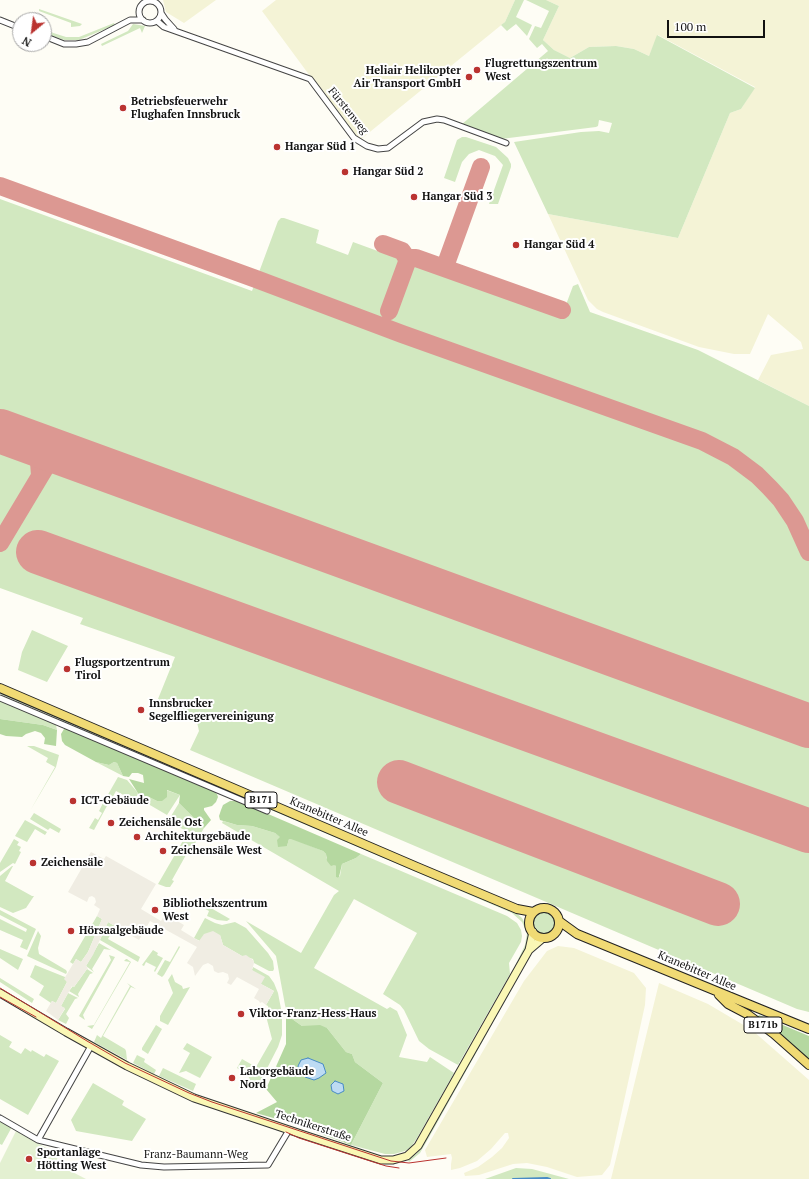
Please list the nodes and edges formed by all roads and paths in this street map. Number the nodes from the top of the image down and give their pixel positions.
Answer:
1 (151, 0) edge
2 (161, 13) junction
3 (0, 20) edge
4 (143, 20) junction
5 (156, 21) junction
6 (12, 25) edge
7 (174, 30) junction
8 (52, 39) edge
9 (506, 143) dead end
10 (0, 688) edge
11 (0, 698) edge
12 (267, 811) dead end
13 (517, 908) junction
14 (533, 912) junction
15 (529, 921) junction
16 (559, 922) junction
17 (532, 932) junction
18 (555, 933) junction
19 (577, 934) junction
20 (543, 938) junction
21 (529, 950) junction
22 (714, 990) junction
23 (0, 993) edge
24 (809, 1027) edge
25 (91, 1046) junction
26 (809, 1064) edge
27 (0, 1118) edge
28 (289, 1130) junction
29 (38, 1140) junction

1 - 2 street
1 - 4 street
2 - 5 street
2 - 7 street
3 - 6 street
4 - 5 street
4 - 8 street
5 - 7 street, Fürstenweg
7 - 9 street, Fürstenweg
10 - 13 main road, Kranebitter Allee / B171
11 - 12 street
13 - 14 main road, Kranebitter Allee / B171
13 - 15 main road, Kranebitter Allee / B171
14 - 15 main road
14 - 16 main road, B171
15 - 17 main road, B171
16 - 18 main road
16 - 19 main road, Kranebitter Allee / B171
17 - 20 main road
17 - 21 street, Technikerstraße
18 - 19 main road, Kranebitter Allee / B171
18 - 20 main road, B171
19 - 22 main road, Kranebitter Allee / B171
20 - 21 street, Technikerstraße
21 - 28 street, Technikerstraße
22 - 24 main road, Kranebitter Allee / B171
22 - 26 main road, B171b
23 - 25 street, Technikerstraße
25 - 28 street, Technikerstraße
25 - 29 street
27 - 29 street, Franz-Baumann-Weg
28 - 29 street, Franz-Baumann-Weg

